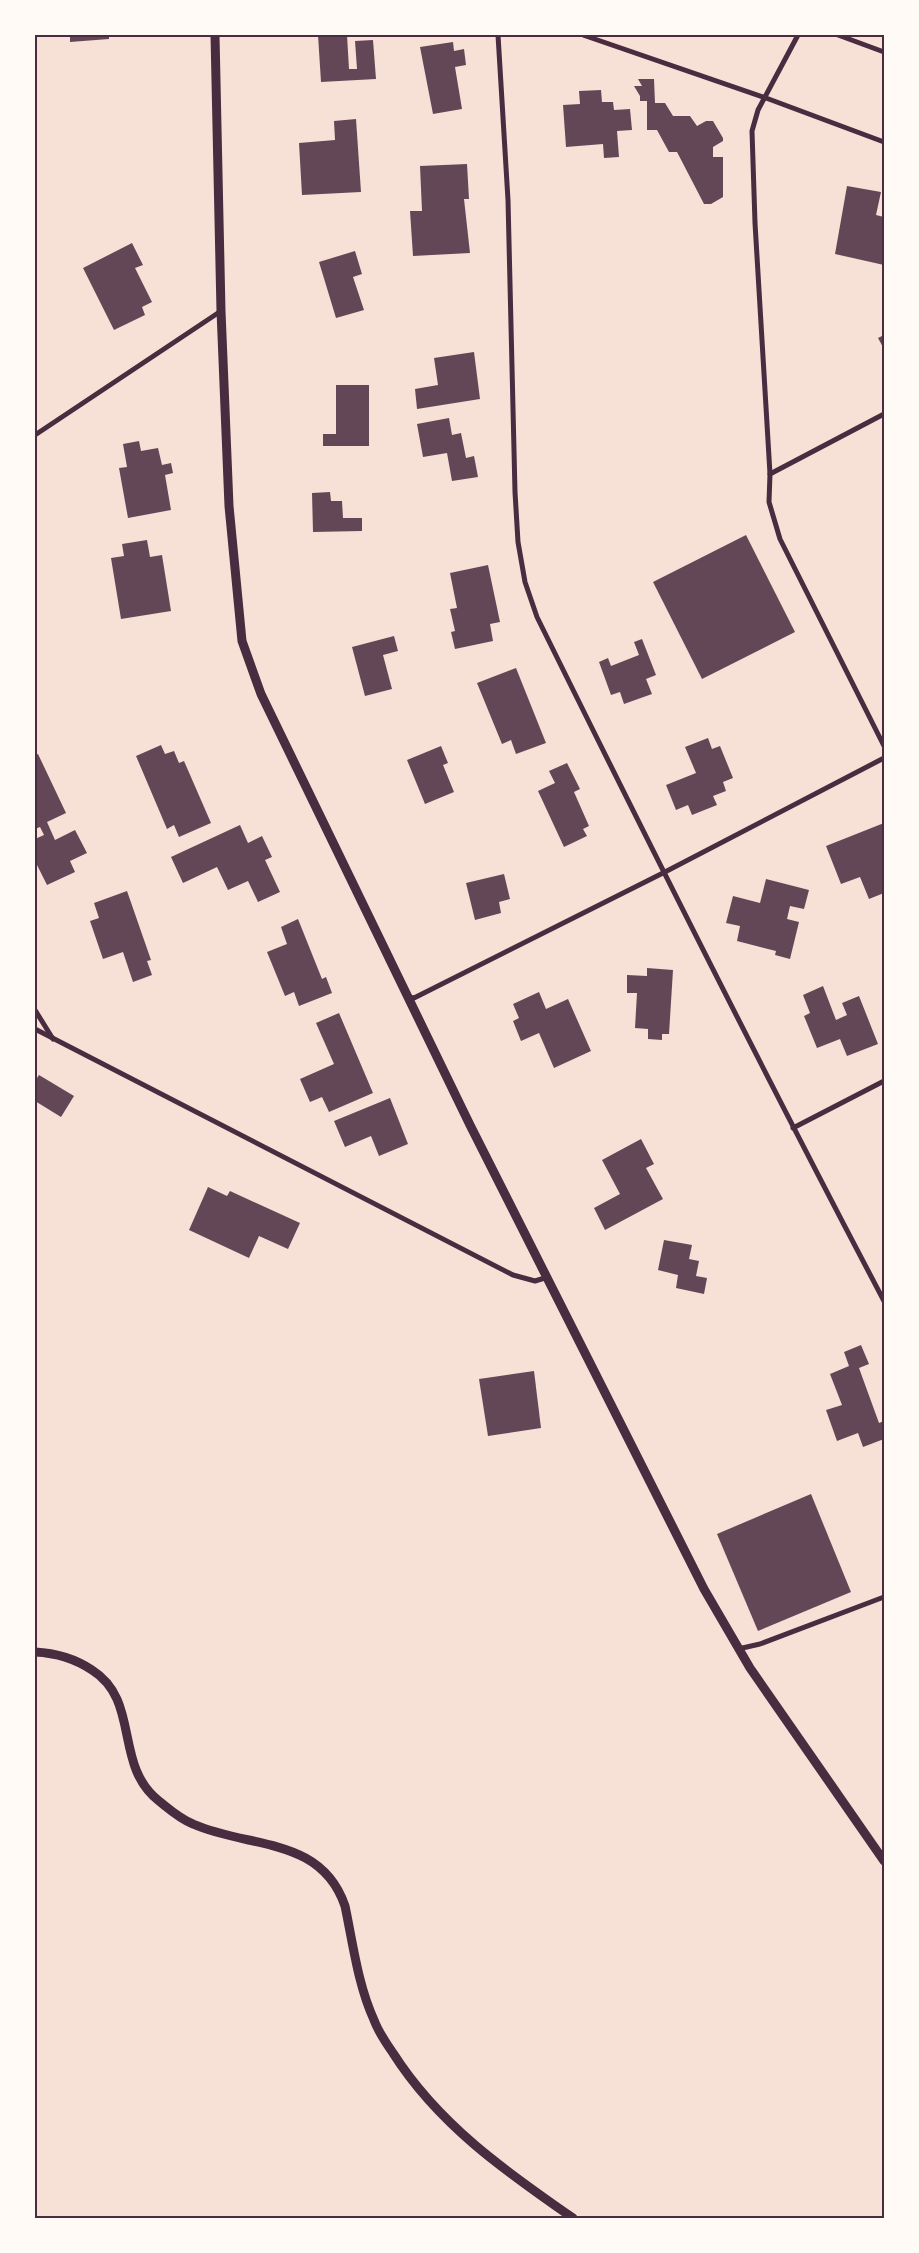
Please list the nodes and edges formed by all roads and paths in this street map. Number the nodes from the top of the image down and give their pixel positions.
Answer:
1 (215, 35) edge
2 (498, 35) edge
3 (584, 35) edge
4 (798, 35) edge
5 (838, 35) edge
6 (884, 52) edge
7 (766, 98) junction
8 (884, 142) edge
9 (221, 311) junction
10 (884, 414) edge
11 (35, 435) edge
12 (770, 474) junction
13 (884, 746) edge
14 (884, 758) edge
15 (663, 873) junction
16 (409, 997) junction
17 (35, 1010) edge
18 (35, 1030) edge
19 (54, 1040) junction
20 (884, 1081) edge
21 (793, 1128) junction
22 (548, 1277) junction
23 (884, 1302) edge
24 (884, 1598) edge
25 (738, 1649) junction
26 (35, 1652) edge
27 (884, 1861) edge
28 (573, 2218) edge

1 - 9 street
2 - 15 street
3 - 7 street
4 - 7 street
5 - 6 street
7 - 8 street
7 - 12 street
9 - 11 street
9 - 16 street
10 - 12 street
12 - 13 street
14 - 15 street
15 - 16 street
15 - 21 street
16 - 22 street
17 - 19 street
18 - 19 street
19 - 22 street
20 - 21 street
21 - 23 street
22 - 25 street
24 - 25 street
25 - 27 street
26 - 28 street

